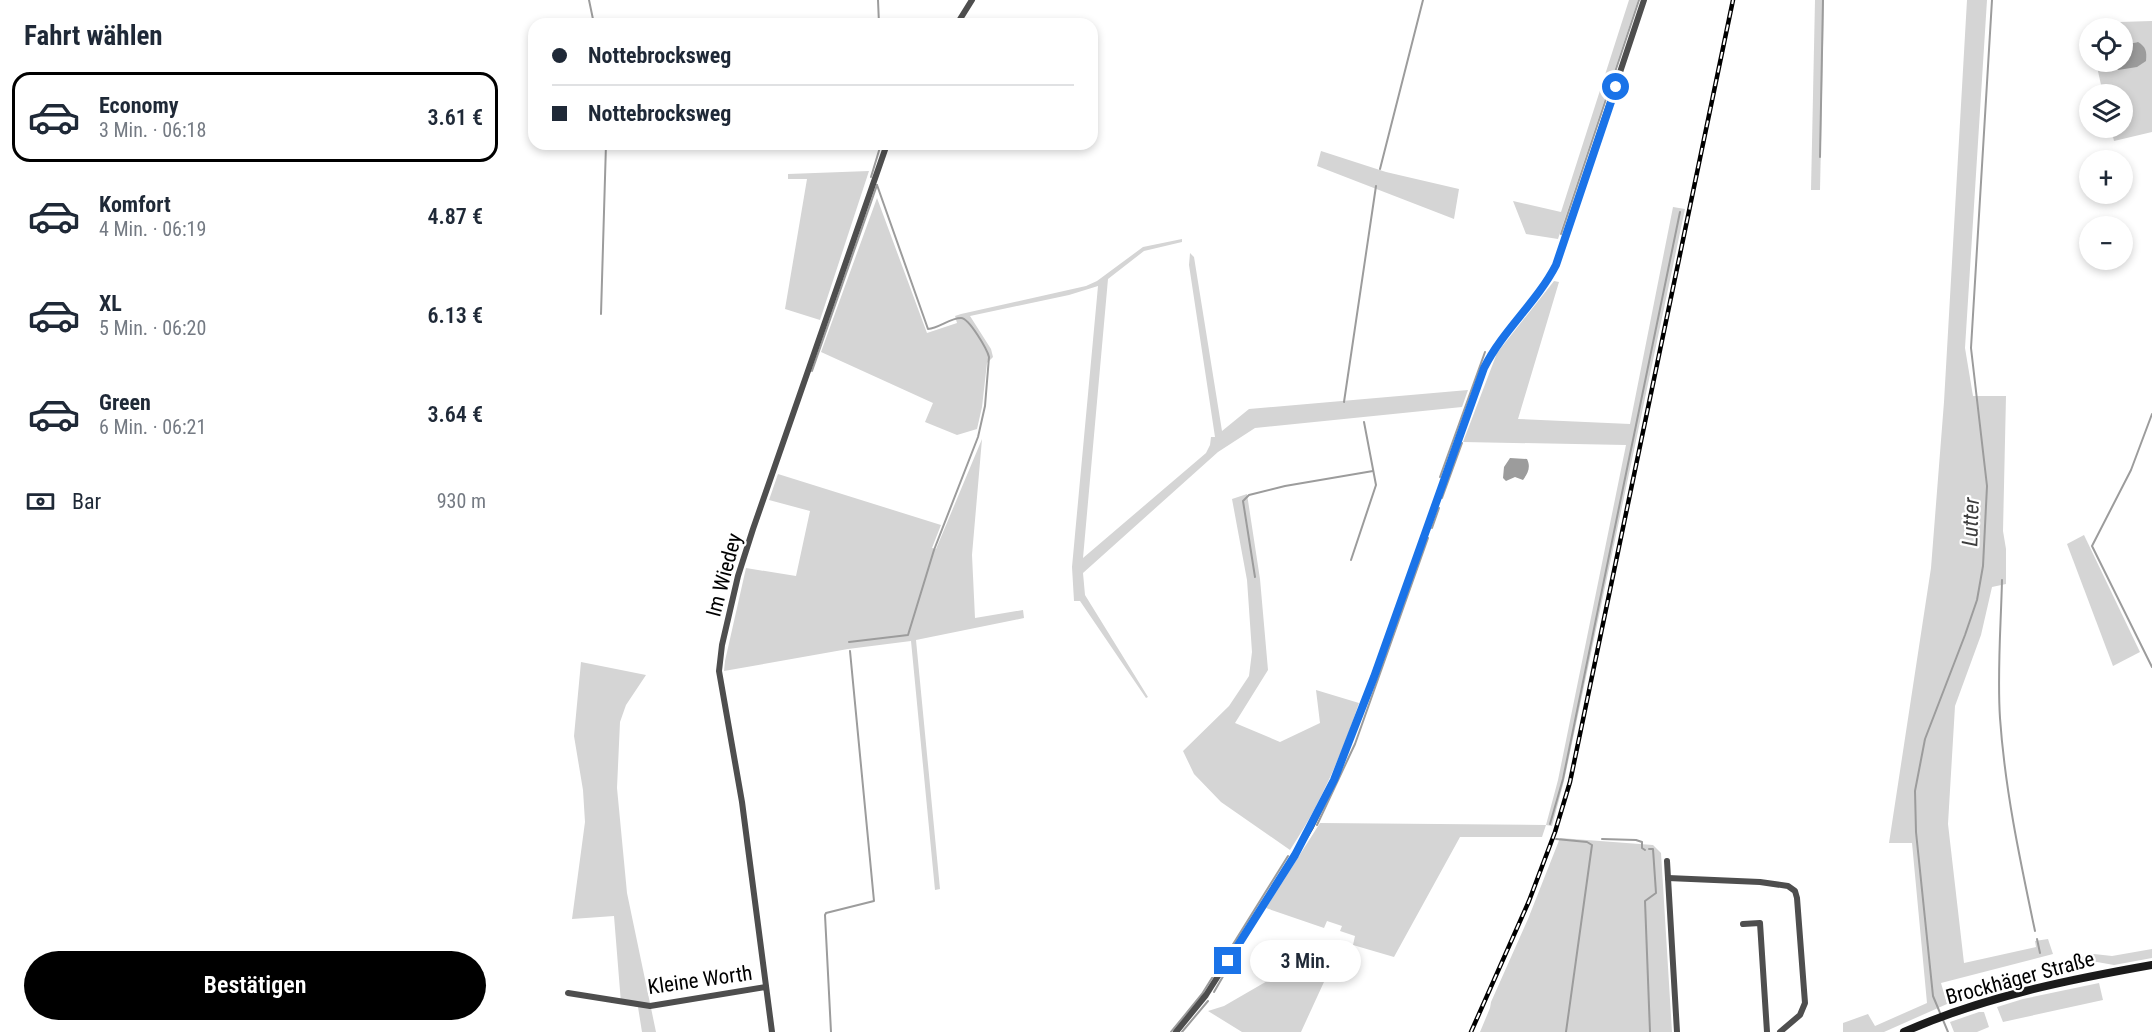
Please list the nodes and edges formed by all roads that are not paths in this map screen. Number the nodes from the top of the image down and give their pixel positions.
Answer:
1 (972, 0) edge
2 (1644, 0) edge
3 (961, 18) edge
4 (885, 150) edge
5 (1667, 861) dead end
6 (1668, 878) junction
7 (1743, 924) dead end
8 (2150, 965) edge
9 (766, 987) junction
10 (568, 993) dead end
11 (772, 1032) edge
12 (1176, 1032) edge
13 (1677, 1032) edge
14 (1767, 1032) edge
15 (1780, 1032) edge
16 (1904, 1032) edge

1 - 3 street
2 - 12 street
4 - 9 street, Im Wiedey
5 - 6 street
6 - 13 street
6 - 15 street
7 - 14 street
8 - 16 main road, Brockhäger Straße
9 - 10 street, Kleine Worth
9 - 11 street, Im Wiedey

